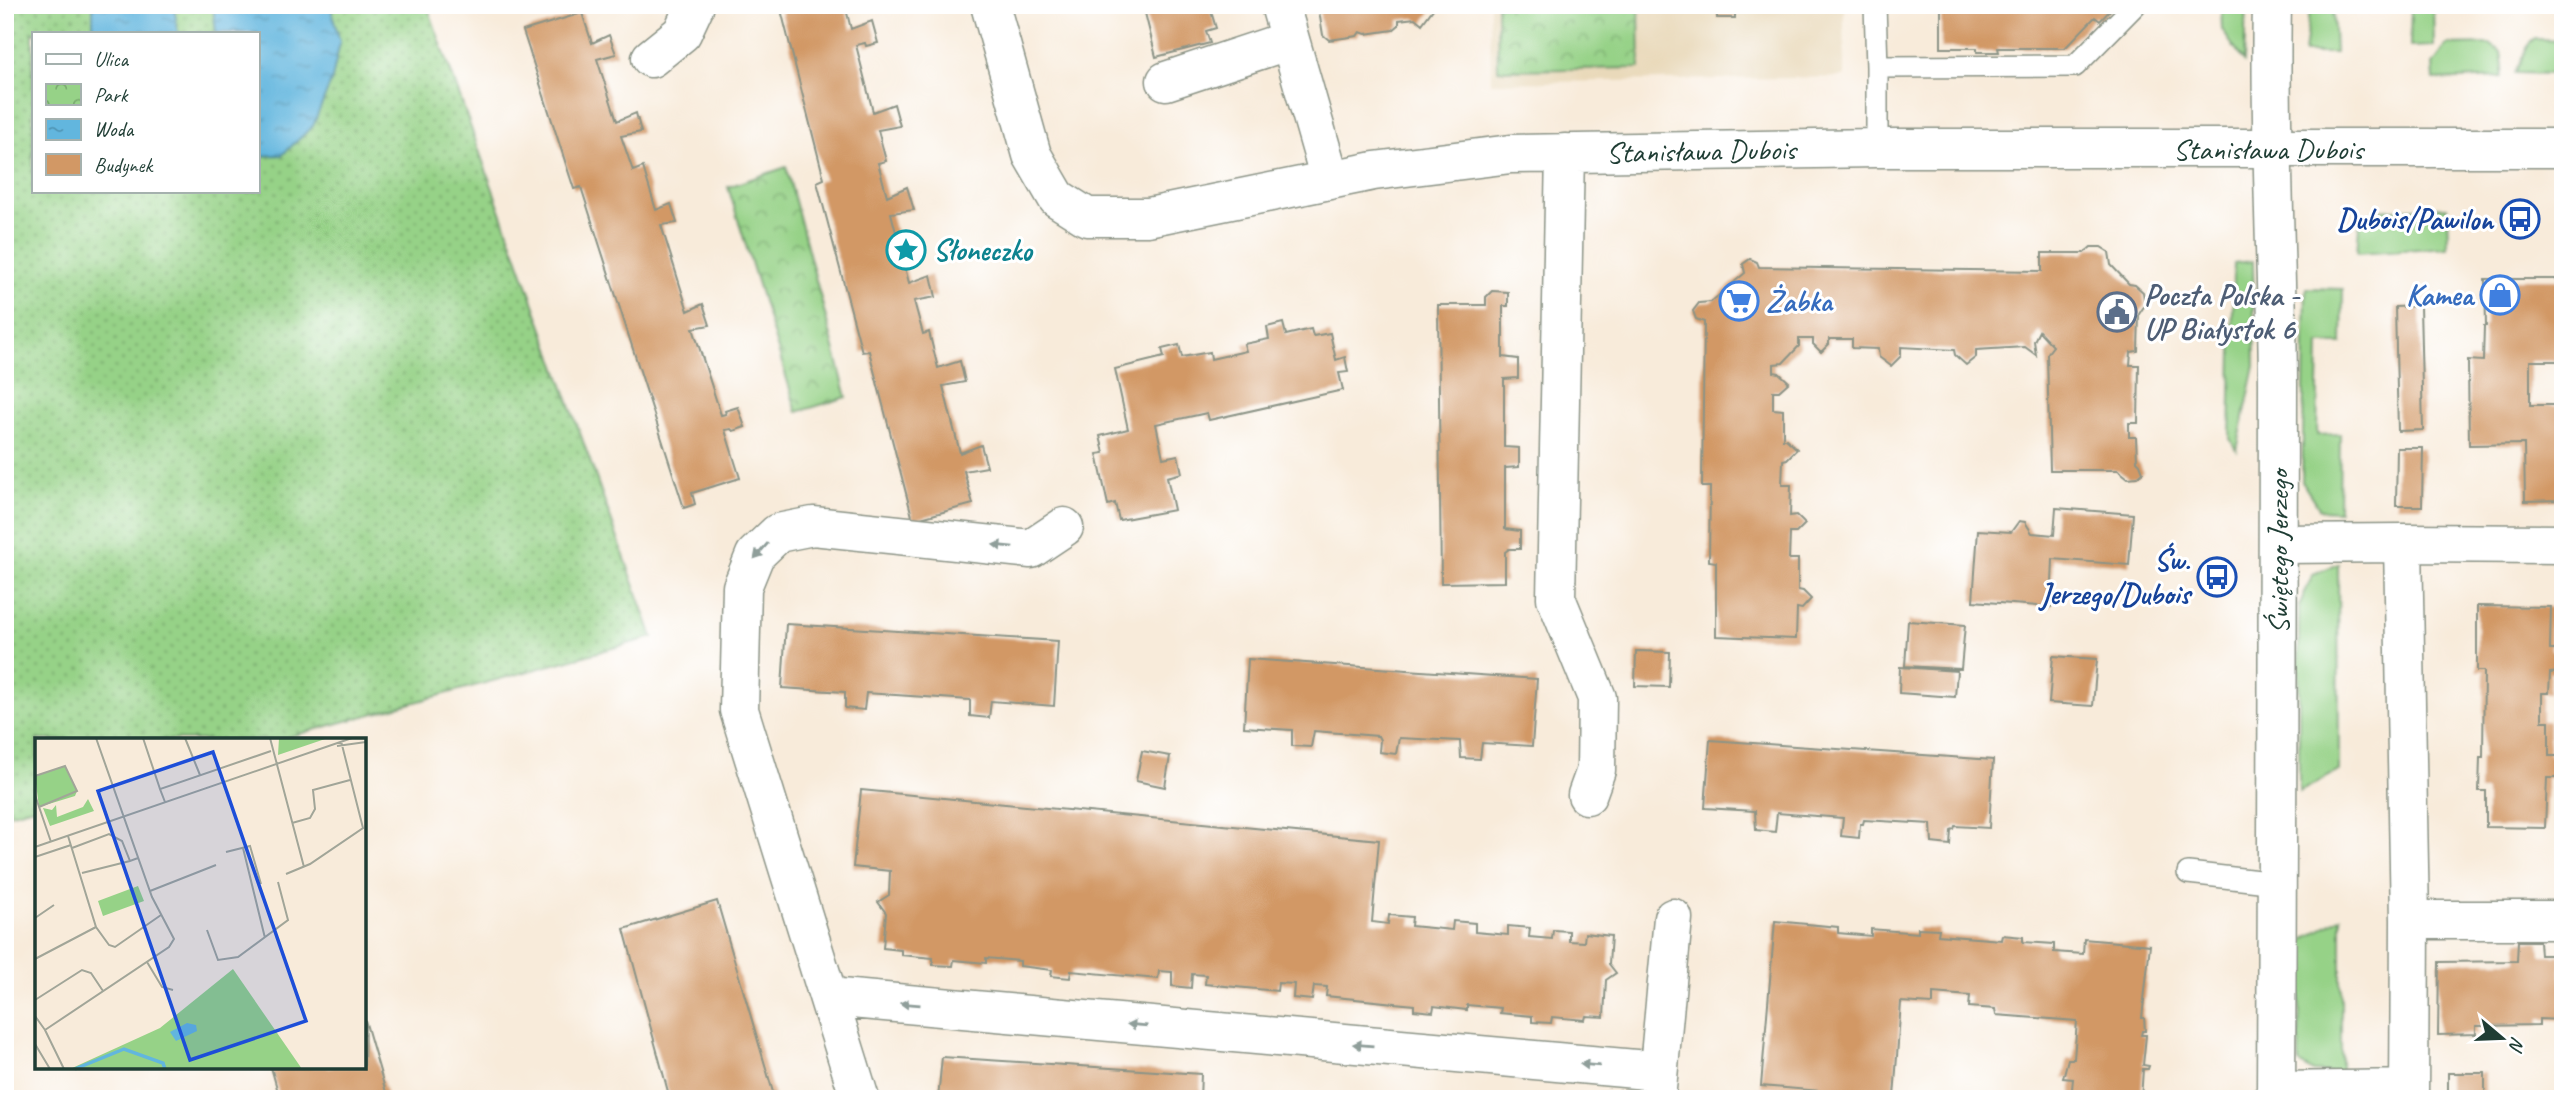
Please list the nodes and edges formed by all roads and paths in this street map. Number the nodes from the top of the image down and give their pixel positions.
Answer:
1 (695, 5) edge
2 (990, 5) edge
3 (1875, 5) edge
4 (2135, 5) edge
5 (2272, 5) edge
6 (1285, 22) edge
7 (651, 58) dead end
8 (1877, 67) junction
9 (1166, 82) dead end
10 (1877, 148) junction
11 (2563, 148) edge
12 (2272, 149) junction
13 (1565, 153) junction
14 (1330, 178) junction
15 (1064, 527) dead end
16 (2403, 543) junction
17 (2279, 544) junction
18 (2563, 544) edge
19 (1587, 795) dead end
20 (2189, 873) dead end
21 (2277, 883) junction
22 (1673, 918) dead end
23 (2410, 920) junction
24 (2563, 920) edge
25 (829, 997) junction
26 (1657, 1085) edge
27 (2409, 1094) edge
28 (2276, 1095) edge
29 (860, 1099) edge

1 - 7 street
2 - 14 street, Stanisława Dubois
3 - 8 lane
4 - 8 lane
5 - 12 street, Świętego Jerzego
6 - 9 street
6 - 14 street
8 - 10 lane
10 - 12 street, Stanisława Dubois
10 - 13 street, Stanisława Dubois
11 - 12 street, Stanisława Dubois
12 - 17 street, Świętego Jerzego
13 - 14 street, Stanisława Dubois
13 - 19 street
15 -> 25 street
16 - 17 street
16 - 18 street
16 - 23 street
17 - 21 street, Świętego Jerzego
20 - 21 lane
21 - 28 street, Świętego Jerzego
22 - 26 street
23 - 24 street
23 - 27 street
26 -> 25 street
25 - 29 street
27 - 28 street

